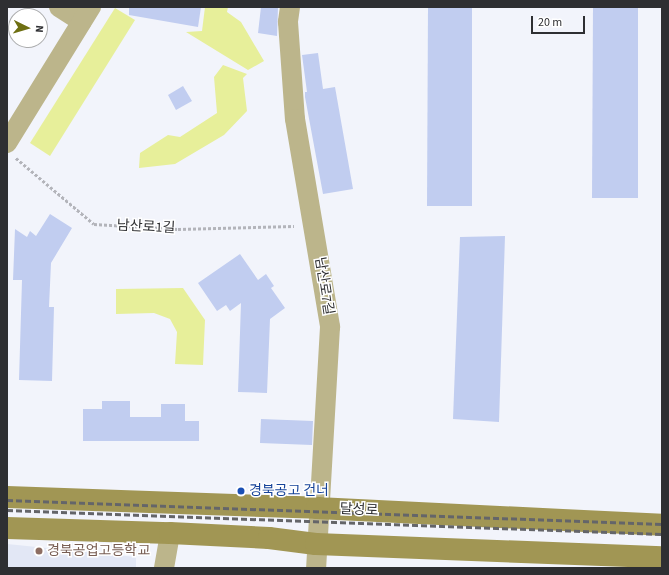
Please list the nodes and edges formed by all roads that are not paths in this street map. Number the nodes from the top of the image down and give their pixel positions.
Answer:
1 (58, 7) edge
2 (290, 7) edge
3 (87, 14) edge
4 (10, 149) edge
5 (7, 497) edge
6 (317, 508) junction
7 (662, 525) edge
8 (7, 528) edge
9 (170, 533) junction
10 (316, 544) junction
11 (662, 557) edge
12 (164, 568) edge
13 (316, 568) edge

1 - 3 street
2 - 6 street, 남산로7길
3 - 4 street
5 - 6 main road, 달성로
6 - 7 main road, 달성로
6 - 10 street, 남산로7길
8 - 9 main road
9 - 10 main road
9 - 12 street
10 - 11 main road
10 - 13 street, 남산로7길

